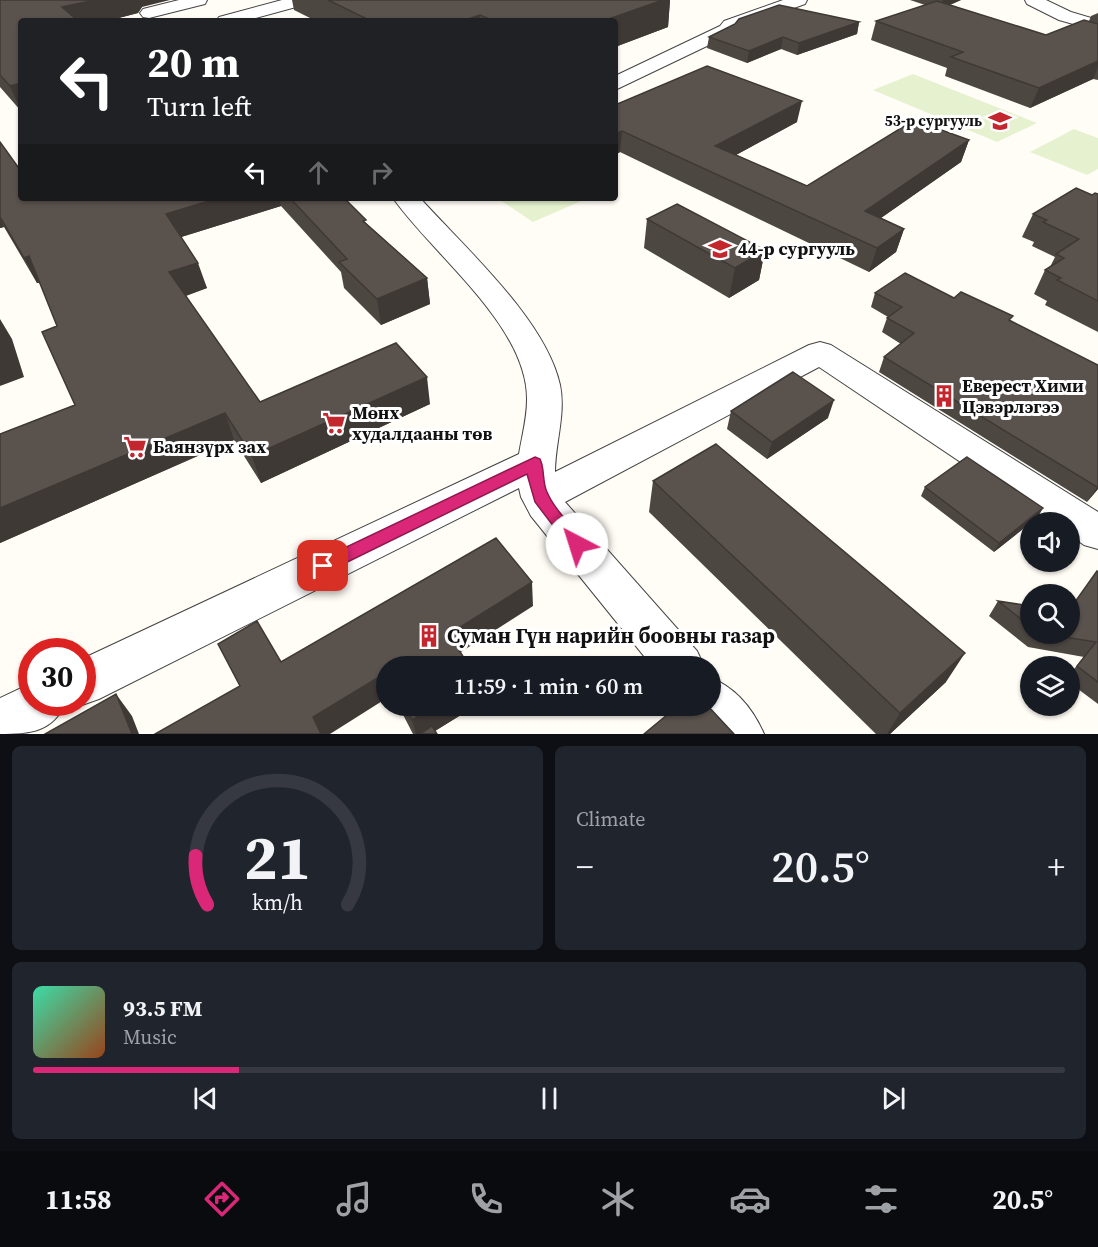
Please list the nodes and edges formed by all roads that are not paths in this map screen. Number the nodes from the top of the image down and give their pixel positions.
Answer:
1 (199, 0) edge
2 (301, 0) edge
3 (799, 0) edge
4 (1032, 0) edge
5 (146, 13) edge
6 (236, 18) edge
7 (1098, 26) edge
8 (618, 83) edge
9 (409, 201) edge
10 (538, 480) junction
11 (1098, 534) edge
12 (672, 656) edge
13 (96, 676) edge
14 (721, 712) edge
15 (18, 714) edge
16 (0, 723) edge
17 (740, 734) edge

1 - 5 street
2 - 6 street
3 - 8 street
4 - 7 street
9 - 10 street
10 - 11 street
10 - 12 street
10 - 13 street
14 - 17 street
15 - 16 street

